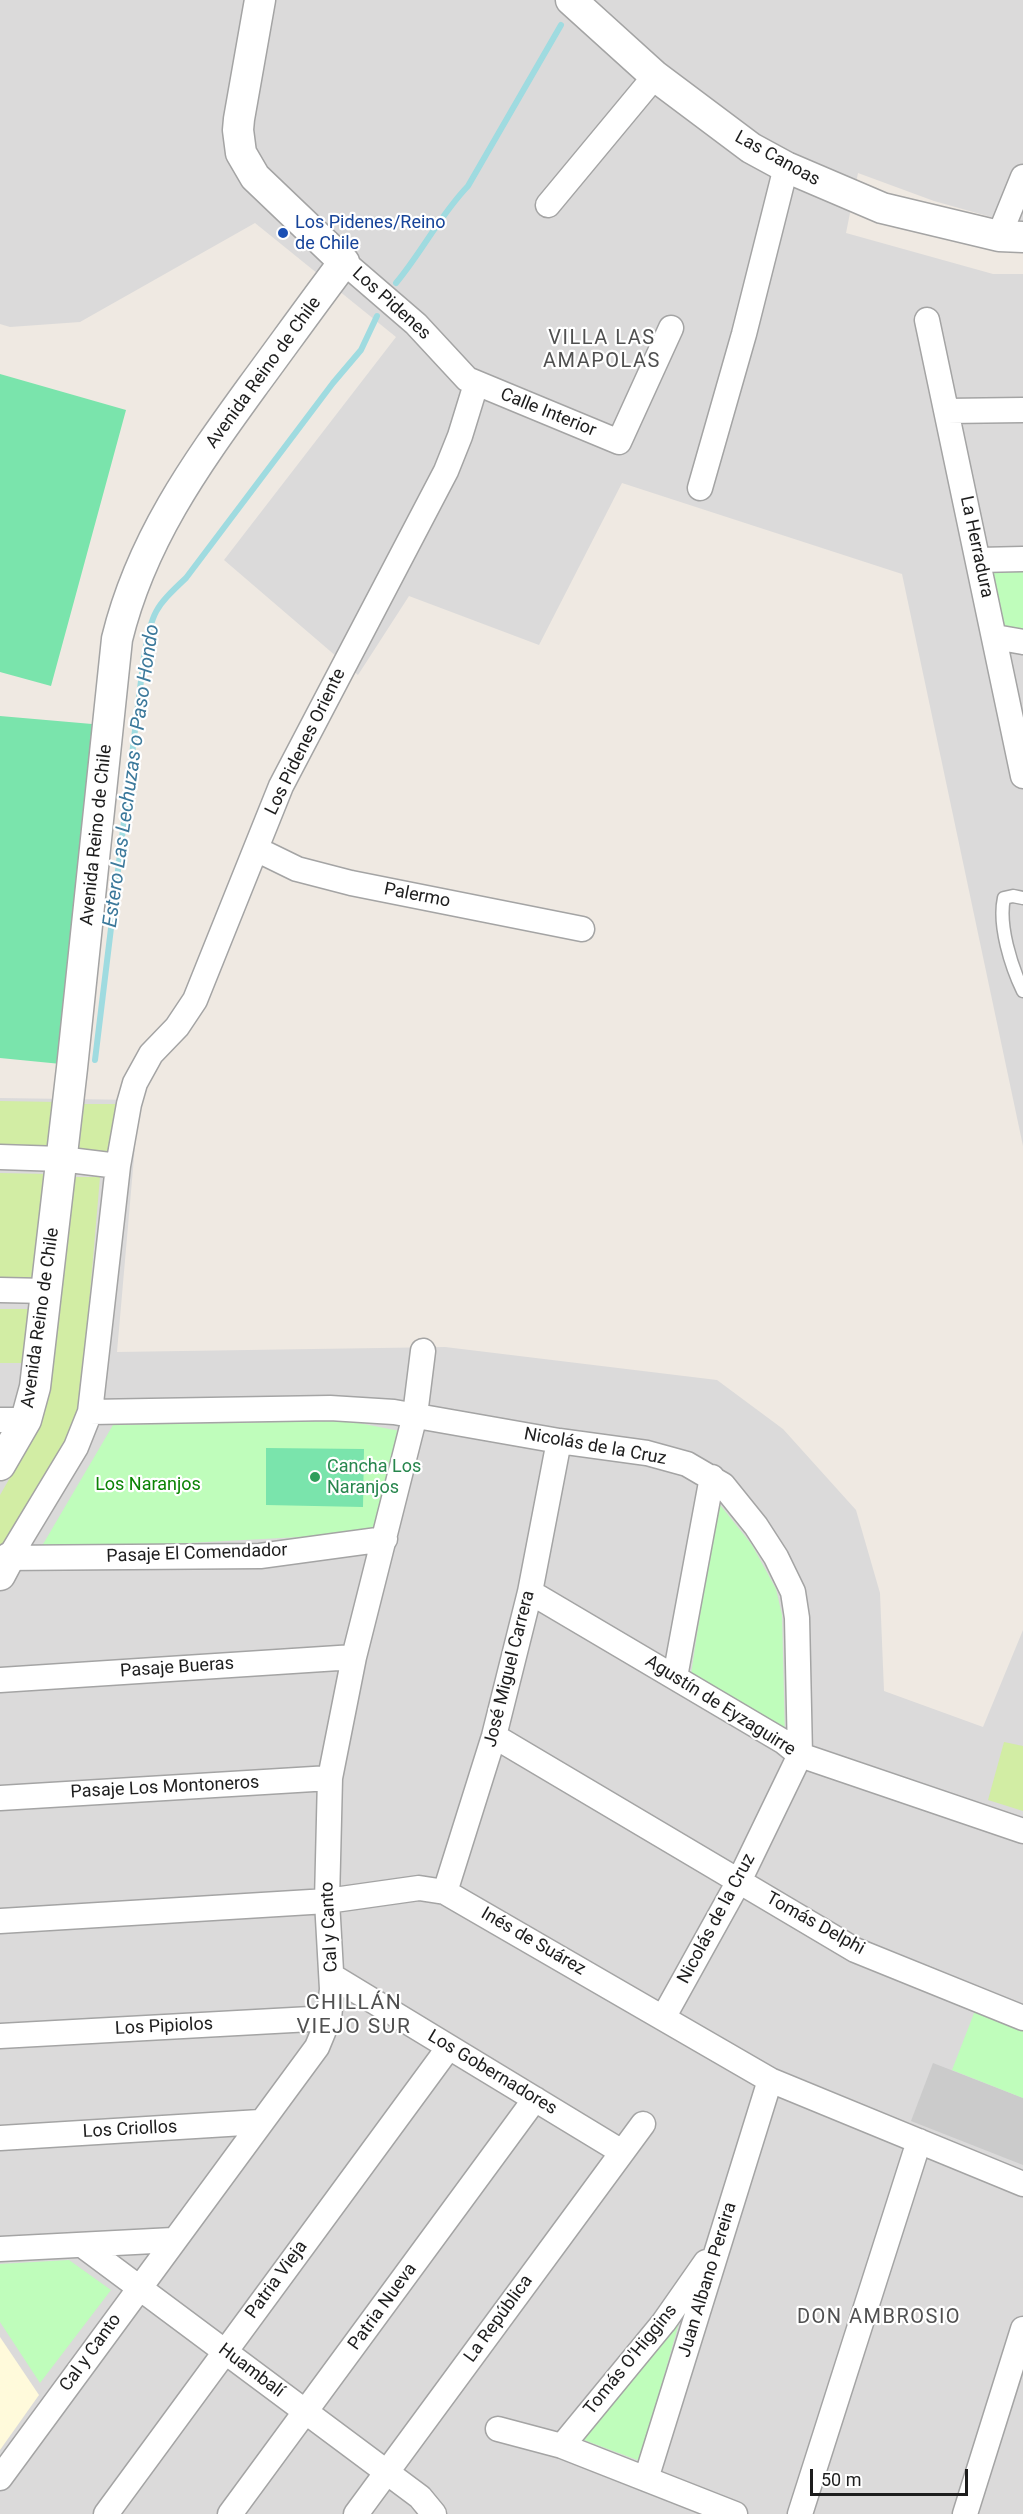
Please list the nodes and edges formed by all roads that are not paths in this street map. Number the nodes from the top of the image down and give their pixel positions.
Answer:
1 (260, 0) edge
2 (581, 4) edge
3 (655, 76) junction
4 (786, 167) junction
5 (1023, 177) edge
6 (548, 205) dead end
7 (1011, 236) edge
8 (344, 262) junction
9 (927, 320) dead end
10 (671, 328) dead end
11 (476, 384) junction
12 (1023, 410) edge
13 (947, 411) junction
14 (700, 488) dead end
15 (1023, 559) edge
16 (979, 560) junction
17 (995, 637) junction
18 (1023, 642) edge
19 (1023, 776) edge
20 (256, 849) junction
21 (1023, 898) edge
22 (582, 929) dead end
23 (1023, 991) edge
24 (0, 1157) edge
25 (61, 1158) junction
26 (118, 1166) junction
27 (0, 1290) edge
28 (47, 1291) junction
29 (423, 1351) dead end
30 (90, 1412) junction
31 (415, 1415) junction
32 (13, 1420) edge
33 (559, 1441) junction
34 (0, 1465) edge
35 (712, 1477) junction
36 (385, 1539) junction
37 (3, 1564) edge
38 (530, 1592) junction
39 (354, 1657) junction
40 (675, 1677) junction
41 (0, 1680) edge
42 (494, 1736) junction
43 (800, 1755) junction
44 (330, 1778) junction
45 (0, 1797) edge
46 (1023, 1831) edge
47 (739, 1881) junction
48 (445, 1892) junction
49 (327, 1901) junction
50 (0, 1921) edge
51 (332, 1976) junction
52 (329, 2018) junction
53 (663, 2018) junction
54 (1023, 2018) edge
55 (0, 2036) edge
56 (448, 2047) junction
57 (770, 2080) junction
58 (535, 2099) junction
59 (260, 2122) junction
60 (643, 2124) dead end
61 (0, 2138) edge
62 (919, 2141) junction
63 (622, 2152) junction
64 (1023, 2184) edge
65 (173, 2240) junction
66 (720, 2243) junction
67 (82, 2245) junction
68 (0, 2249) edge
69 (139, 2287) junction
70 (1023, 2329) edge
71 (225, 2352) junction
72 (306, 2412) junction
73 (498, 2429) dead end
74 (562, 2446) junction
75 (387, 2472) junction
76 (0, 2478) edge
77 (646, 2479) junction
78 (427, 2506) edge
79 (106, 2514) edge
80 (230, 2514) edge
81 (356, 2514) edge
82 (735, 2514) edge
83 (800, 2514) edge
84 (964, 2514) edge

1 - 8 street, Los Pidenes
2 - 3 street, Las Canoas
3 - 4 street, Las Canoas
3 - 6 street
4 - 7 street, Las Canoas
4 - 14 street
5 - 7 street
8 - 11 street, Los Pidenes
8 - 25 street, Avenida Reino de Chile
9 - 13 street, La Herradura
10 - 11 street, Calle Interior
11 - 20 street, Los Pidenes Oriente
12 - 13 street
13 - 16 street, La Herradura
15 - 16 street
16 - 17 street, La Herradura
17 - 18 street
17 - 19 street, La Herradura
20 - 22 street, Palermo
20 - 26 street, Los Pidenes Oriente
21 - 23 lane
24 - 25 street
25 - 26 street
25 - 28 street, Avenida Reino de Chile
26 - 30 street
27 - 28 street
28 - 32 street, Avenida Reino de Chile
29 - 31 street, Cal y Canto
30 - 31 street, Nicolás de la Cruz
30 - 37 street
31 - 33 street, Nicolás de la Cruz
31 - 36 street, Cal y Canto
32 - 34 street, Avenida Reino de Chile
33 - 35 street, Nicolás de la Cruz
33 - 38 street, José Miguel Carrera
35 - 40 street
35 - 43 street, Nicolás de la Cruz
36 - 37 street, Pasaje El Comendador
36 - 39 street, Cal y Canto
38 - 40 street, Agustín de Eyzaguirre
38 - 42 street, José Miguel Carrera
39 - 41 street, Pasaje Bueras
39 - 44 street, Cal y Canto
40 - 43 street, Agustín de Eyzaguirre
42 - 47 street, Tomás Delphi
42 - 48 street, José Miguel Carrera
43 - 46 street, Agustín de Eyzaguirre
43 - 47 street, Nicolás de la Cruz
44 - 45 street, Pasaje Los Montoneros
44 - 49 street, Cal y Canto
47 - 53 street, Nicolás de la Cruz
47 - 54 street, Tomás Delphi
48 - 49 street, Inés de Suárez
48 - 53 street, Inés de Suárez
49 - 50 street, Inés de Suárez
49 - 51 street, Cal y Canto
51 - 52 street, Cal y Canto
51 - 56 street, Los Gobernadores
52 - 55 street, Los Pipiolos
52 - 59 street, Cal y Canto
53 - 57 street, Inés de Suárez
56 - 58 street, Los Gobernadores
56 - 71 street, Patria Vieja
57 - 62 street, Inés de Suárez
57 - 66 street, Juan Albano Pereira
58 - 63 street, Los Gobernadores
58 - 72 street, Patria Nueva
59 - 61 street, Los Criollos
59 - 65 street, Cal y Canto
60 - 63 street, La República
62 - 64 street, Inés de Suárez
62 - 83 street
63 - 75 street, La República
65 - 67 street
65 - 69 street, Cal y Canto
66 - 74 street, Tomás O'Higgins
66 - 77 street, Juan Albano Pereira
67 - 68 street
67 - 69 street, Huambalí
69 - 71 street, Huambalí
69 - 76 street, Cal y Canto
70 - 84 street
71 - 72 street, Huambalí
71 - 79 street, Patria Vieja
72 - 75 street, Huambalí
72 - 80 street, Patria Nueva
73 - 74 street
74 - 77 street
75 - 78 street, Huambalí
75 - 81 street, La República
77 - 82 street

